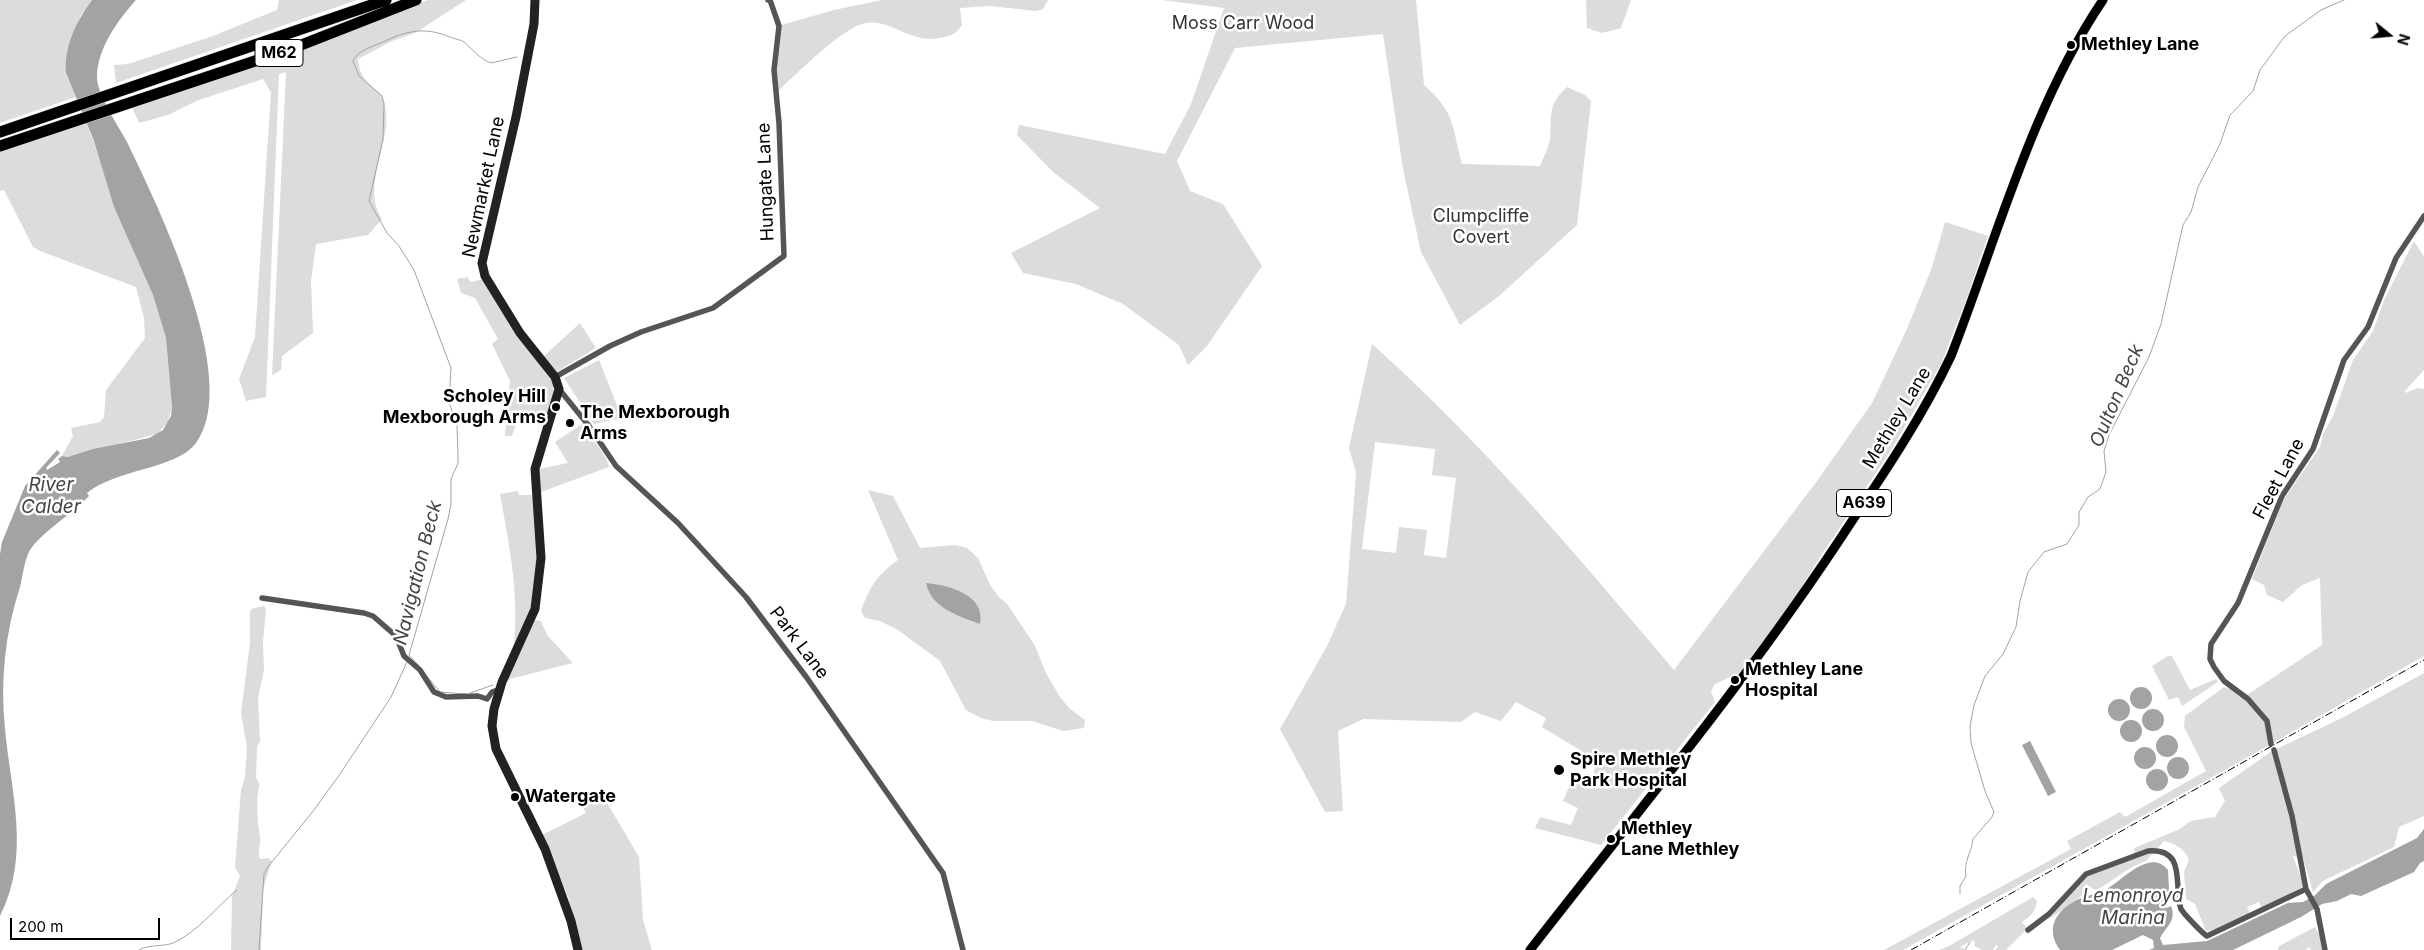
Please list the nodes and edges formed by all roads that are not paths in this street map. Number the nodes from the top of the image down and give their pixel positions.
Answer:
1 (386, 0) edge
2 (416, 0) edge
3 (535, 0) edge
4 (768, 0) edge
5 (2102, 0) edge
6 (0, 132) edge
7 (0, 146) edge
8 (2424, 216) edge
9 (555, 377) junction
10 (559, 389) junction
11 (262, 598) dead end
12 (500, 689) junction
13 (487, 700) junction
14 (494, 709) junction
15 (2308, 892) junction
16 (2028, 930) dead end
17 (578, 950) edge
18 (963, 950) edge
19 (1530, 950) edge
20 (2325, 950) edge

1 - 6 highway, M62
2 - 7 highway, M62
3 - 9 main road, Newmarket Lane
4 - 9 street, Hungate Lane
5 - 19 main road, Methley Lane / A639
8 - 15 street, Fleet Lane
9 - 10 main road, Newmarket Lane
10 - 12 main road
10 - 18 street, Park Lane
11 - 13 street
12 - 13 street
12 - 14 main road
13 - 14 street
14 - 17 main road
15 - 16 street
15 - 20 street, Fleet Lane

